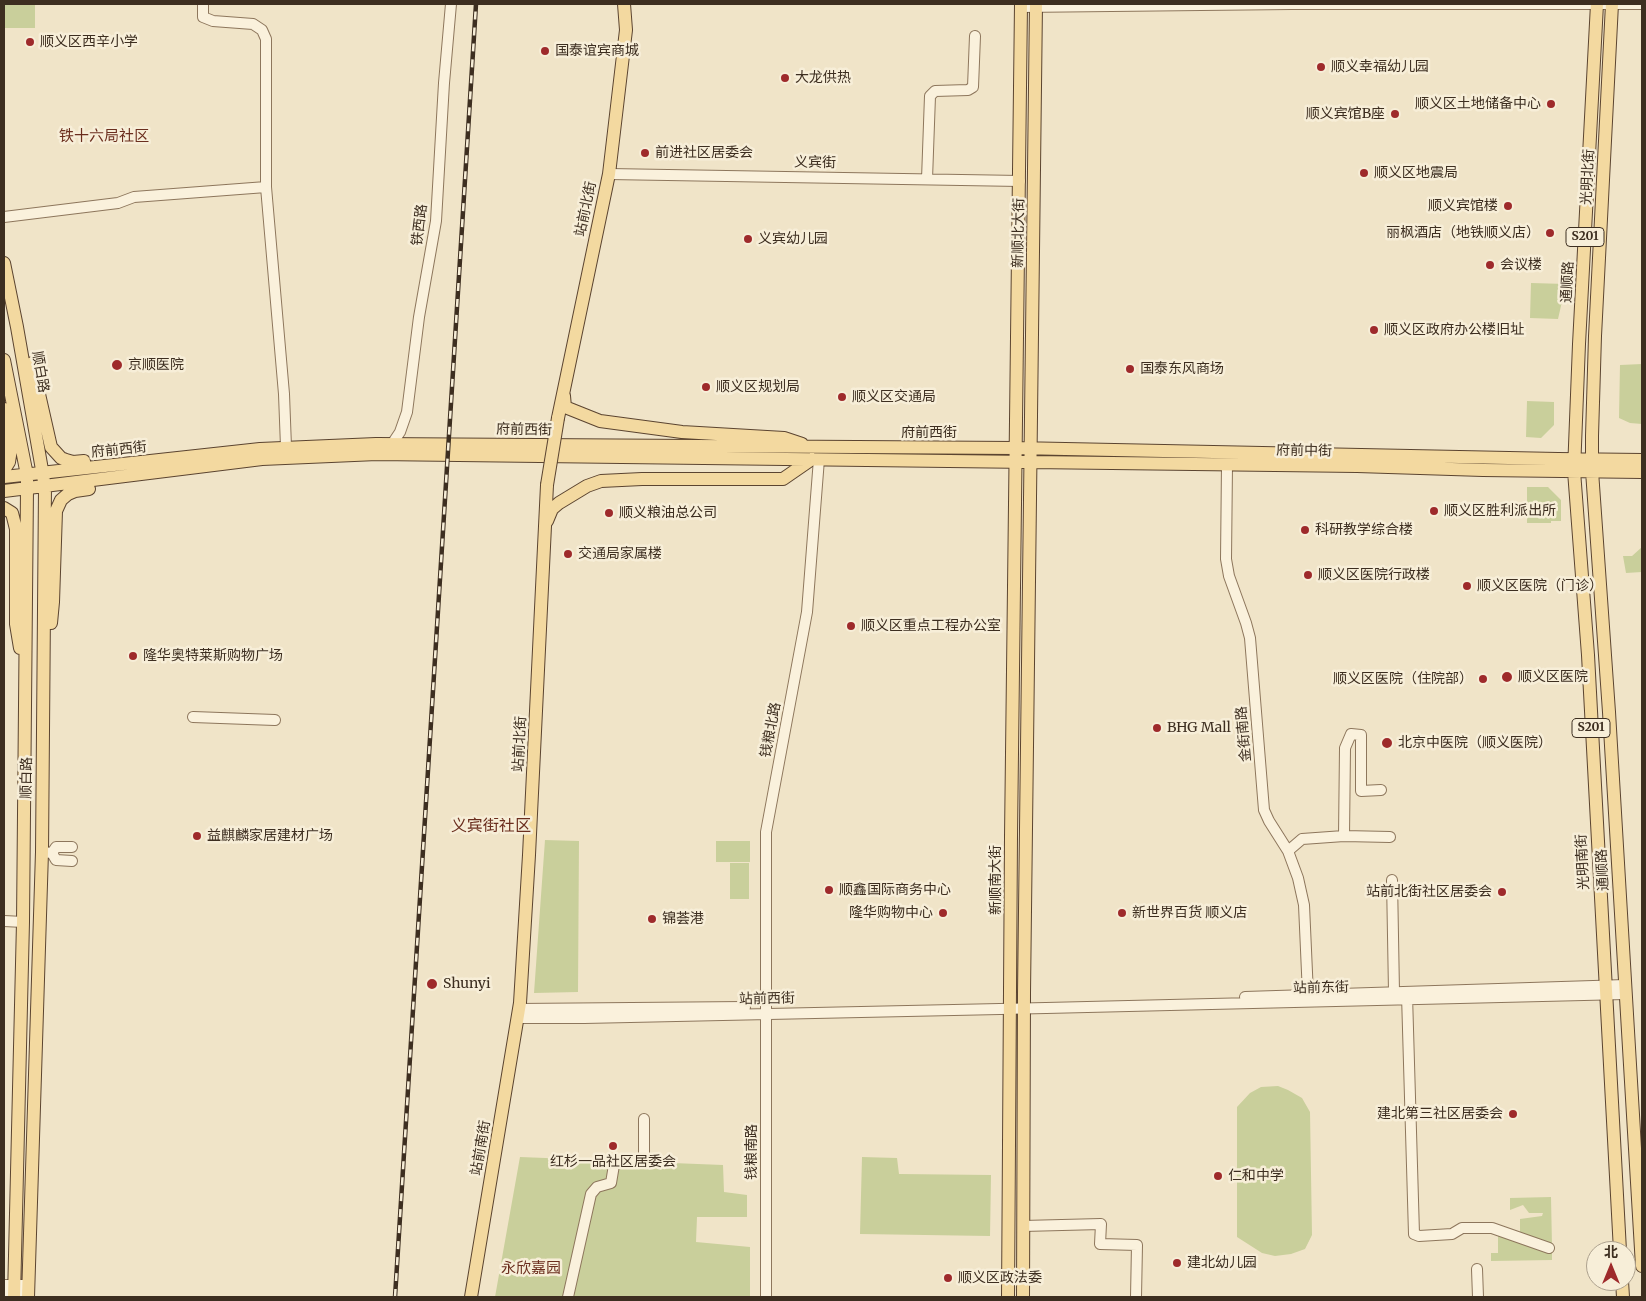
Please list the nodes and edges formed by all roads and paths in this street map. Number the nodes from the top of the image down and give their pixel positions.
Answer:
1 (203, 4) edge
2 (451, 4) edge
3 (624, 4) edge
4 (1597, 4) edge
5 (1612, 4) edge
6 (1642, 4) edge
7 (1021, 6) edge
8 (1036, 6) edge
9 (975, 36) dead end
10 (609, 174) junction
11 (927, 179) junction
12 (1020, 181) junction
13 (266, 186) junction
14 (4, 217) edge
15 (4, 263) edge
16 (17, 327) junction
17 (4, 360) edge
18 (563, 394) junction
19 (4, 409) edge
20 (392, 444) junction
21 (286, 447) junction
22 (1016, 448) junction
23 (1030, 449) junction
24 (814, 455) junction
25 (1642, 460) edge
26 (1015, 462) junction
27 (1030, 462) junction
28 (1227, 465) junction
29 (1574, 465) junction
30 (1592, 465) junction
31 (155, 467) junction
32 (4, 470) edge
33 (1642, 472) edge
34 (35, 474) junction
35 (4, 478) edge
36 (36, 488) junction
37 (4, 491) edge
38 (4, 508) edge
39 (545, 528) junction
40 (44, 641) junction
41 (25, 673) junction
42 (193, 717) dead end
43 (275, 720) dead end
44 (1381, 790) dead end
45 (1344, 836) junction
46 (1390, 837) dead end
47 (72, 847) dead end
48 (1288, 851) junction
49 (47, 853) junction
50 (72, 861) dead end
51 (1392, 880) dead end
52 (4, 921) edge
53 (23, 922) junction
54 (1625, 989) junction
55 (1605, 990) junction
56 (1394, 992) junction
57 (1308, 995) junction
58 (1407, 996) junction
59 (1017, 1005) junction
60 (519, 1010) junction
61 (766, 1010) junction
62 (644, 1119) dead end
63 (1023, 1226) junction
64 (1619, 1241) edge
65 (1548, 1248) dead end
66 (1642, 1266) edge
67 (1477, 1268) dead end
68 (10, 1291) edge
69 (29, 1292) edge
70 (471, 1297) edge
71 (568, 1297) edge
72 (766, 1297) edge
73 (1008, 1297) edge
74 (1023, 1297) edge
75 (1136, 1297) edge
76 (1478, 1297) edge

1 - 13 street
2 - 20 street, 铁西路
3 - 10 main road, 站前北街
4 - 5 street
4 - 8 street
4 - 29 main road, 通顺路 / S201
5 - 6 street
5 - 30 main road, 光明北街 / S201
7 - 8 street
7 - 12 main road, 新顺北大街
8 - 23 main road, 新顺北大街
9 - 11 street
10 - 11 street, 义宾街
10 - 18 main road, 站前北街
11 - 12 street, 义宾街
12 - 22 main road, 新顺北大街
13 - 14 street
13 - 21 street
15 - 16 main road, 顺白路
16 - 31 main road
16 - 34 main road, 顺白路
17 - 34 main road, 顺白路
18 - 24 main road
18 - 39 main road, 站前北街, bridge
19 - 32 main road
20 - 21 main road, 府前西街
20 - 24 main road, 府前西街
21 - 31 main road, 府前西街
22 - 23 main road, 府前中街
22 - 24 main road, 府前西街
22 - 26 main road, 新顺北大街
23 - 27 main road, 新顺北大街
23 - 29 main road, 府前中街
24 - 26 main road, 府前西街
24 - 31 main road, 府前西街
24 - 39 main road
24 - 61 street, 钱粮北路
25 - 30 main road
26 - 27 main road, 府前中街
26 - 59 main road, 新顺南大街
27 - 28 main road, 府前中街
27 - 59 main road, 新顺南大街
28 - 29 main road, 府前中街
28 - 48 street, 金街南路
29 - 30 main road, 府前中街
29 - 55 main road, 光明南街 / S201
30 - 33 main road
30 - 54 main road, 通顺路 / S201
31 - 34 main road, 府前西街
31 - 36 main road, 府前西街
31 - 40 main road
34 - 35 main road, 府前西街
34 - 36 main road, 顺白路
34 - 36 main road, 顺白路
36 - 37 main road, 府前西街
36 - 40 main road, 顺白路
36 - 41 main road, 顺白路
38 - 41 main road
39 - 60 main road, 站前北街
40 - 49 main road, 顺白路
41 - 53 main road, 顺白路
42 - 43 street
44 - 45 street
45 - 46 street
45 - 48 street
47 - 49 street
48 - 57 street, 金街南路
49 - 50 street
49 - 69 main road, 顺白路
51 - 56 street
52 - 53 street
53 - 68 main road, 顺白路
54 - 55 street, 站前东街
54 - 66 main road, 通顺路 / S201
55 - 58 street, 站前东街
55 - 64 main road, 光明南街 / S201
56 - 57 street, 站前东街
56 - 58 street, 站前东街
57 - 59 street, 站前东街
58 - 59 street, 站前东街
58 - 65 street
59 - 61 street, 站前西街
59 - 63 main road, 新顺南大街
59 - 73 main road, 新顺南大街
60 - 61 street, 站前西街
60 - 70 main road, 站前南街
61 - 72 street, 钱粮南路
62 - 71 street
63 - 74 main road, 新顺南大街
63 - 75 street
67 - 76 street
68 - 69 street

